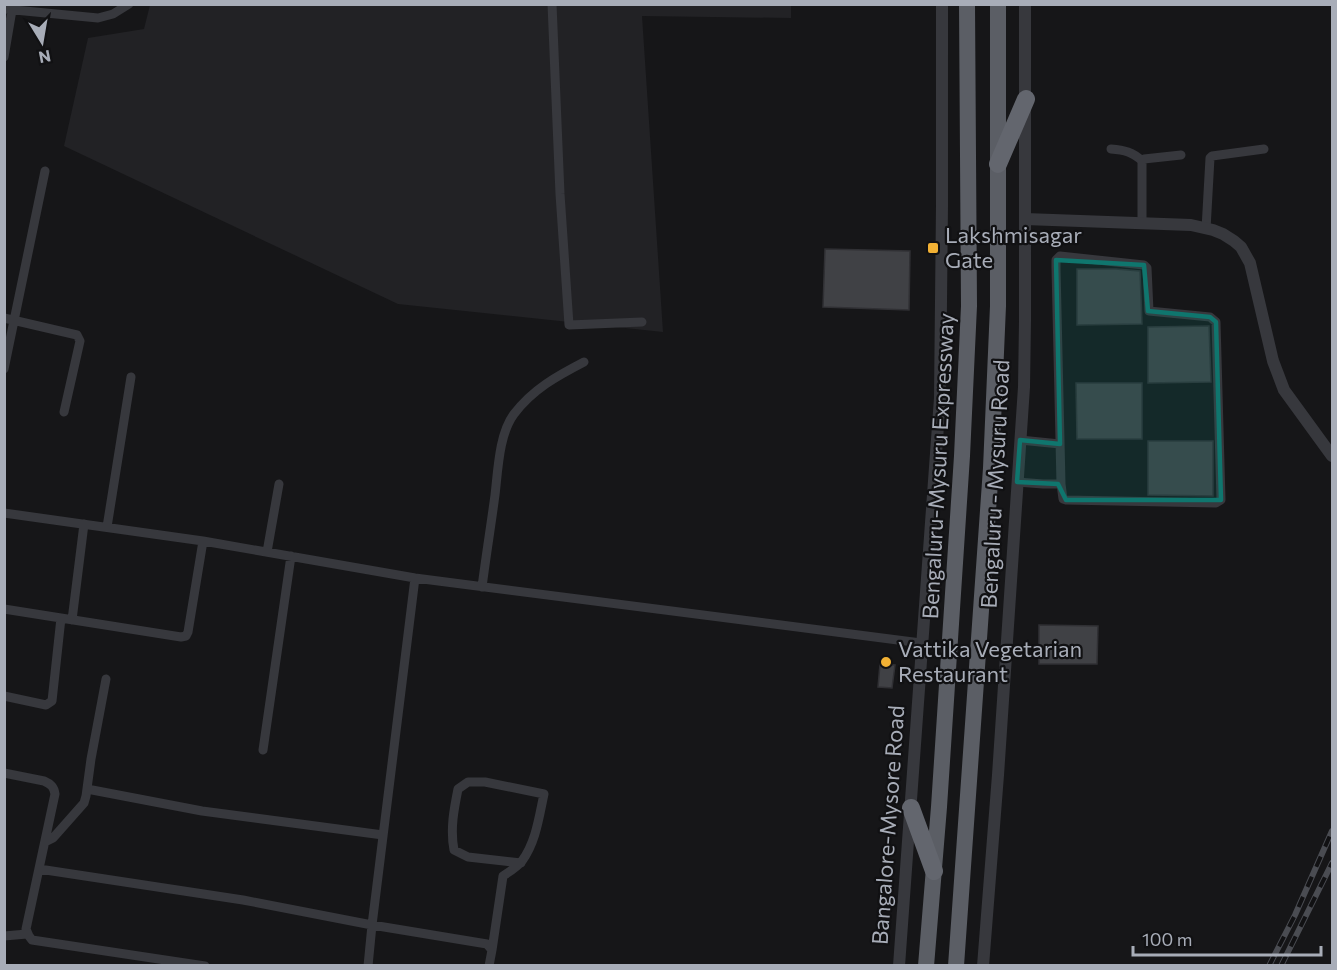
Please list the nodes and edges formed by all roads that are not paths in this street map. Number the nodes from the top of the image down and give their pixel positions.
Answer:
1 (129, 4) edge
2 (552, 4) edge
3 (942, 4) edge
4 (967, 4) edge
5 (998, 4) edge
6 (1025, 4) edge
7 (8, 10) edge
8 (4, 57) edge
9 (1026, 99) junction
10 (1112, 149) dead end
11 (1264, 149) dead end
12 (1181, 155) dead end
13 (1142, 161) junction
14 (998, 164) junction
15 (45, 171) dead end
16 (1025, 219) junction
17 (1142, 224) junction
18 (1206, 229) junction
19 (9, 319) edge
20 (642, 322) dead end
21 (584, 362) dead end
22 (4, 369) edge
23 (131, 377) dead end
24 (64, 412) dead end
25 (1020, 440) junction
26 (1060, 444) junction
27 (1332, 456) edge
28 (1017, 482) junction
29 (279, 484) dead end
30 (1061, 484) junction
31 (4, 513) edge
32 (84, 524) junction
33 (107, 527) junction
34 (203, 541) junction
35 (267, 552) junction
36 (291, 556) junction
37 (415, 578) junction
38 (482, 586) junction
39 (4, 609) edge
40 (61, 618) junction
41 (72, 620) junction
42 (921, 643) junction
43 (106, 679) dead end
44 (4, 696) edge
45 (263, 750) dead end
46 (4, 773) edge
47 (87, 789) junction
48 (911, 808) junction
49 (383, 835) junction
50 (45, 842) junction
51 (520, 863) junction
52 (39, 870) junction
53 (934, 871) junction
54 (372, 925) junction
55 (27, 934) junction
56 (4, 936) edge
57 (492, 950) junction
58 (205, 966) edge
59 (368, 966) edge
60 (489, 966) edge
61 (899, 966) edge
62 (926, 966) edge
63 (956, 966) edge
64 (983, 966) edge

1 - 7 street
2 - 20 street
3 - 42 street, Bangalore-Mysore Road
4 - 53 highway, Bengaluru-Mysuru Expressway
5 - 14 highway
6 - 9 street, Bengaluru - Mysuru Road
7 - 8 street
9 - 14 highway
9 - 16 street, Bengaluru - Mysuru Road
10 - 13 street
11 - 18 street
12 - 13 street
13 - 17 street
14 - 63 highway
15 - 19 street
16 - 17 street
16 - 25 street, Bengaluru - Mysuru Road
17 - 18 street
18 - 27 street
19 - 22 street
19 - 24 street
21 - 38 street
23 - 33 street
25 - 26 street
25 - 28 street, Bengaluru - Mysuru Road
26 - 30 street
26 - 30 street
28 - 30 street
28 - 64 street, Bengaluru - Mysuru Road
29 - 35 street
31 - 32 street
32 - 33 street
32 - 41 street
33 - 34 street
34 - 35 street
34 - 41 street
35 - 36 street
36 - 37 street
36 - 45 street
37 - 38 street
37 - 49 street
38 - 42 street
39 - 40 street
40 - 41 street
40 - 44 street
42 - 48 street, Bangalore-Mysore Road
43 - 47 street
46 - 50 street
47 - 49 street
47 - 50 street
48 - 53 highway
48 - 61 street, Bangalore-Mysore Road
49 - 54 street
50 - 52 street
51 - 51 street
51 - 57 street
52 - 54 street
52 - 55 street
53 - 62 highway, Bengaluru-Mysuru Expressway
54 - 57 street
54 - 59 street
55 - 56 street
55 - 58 street
57 - 60 street

